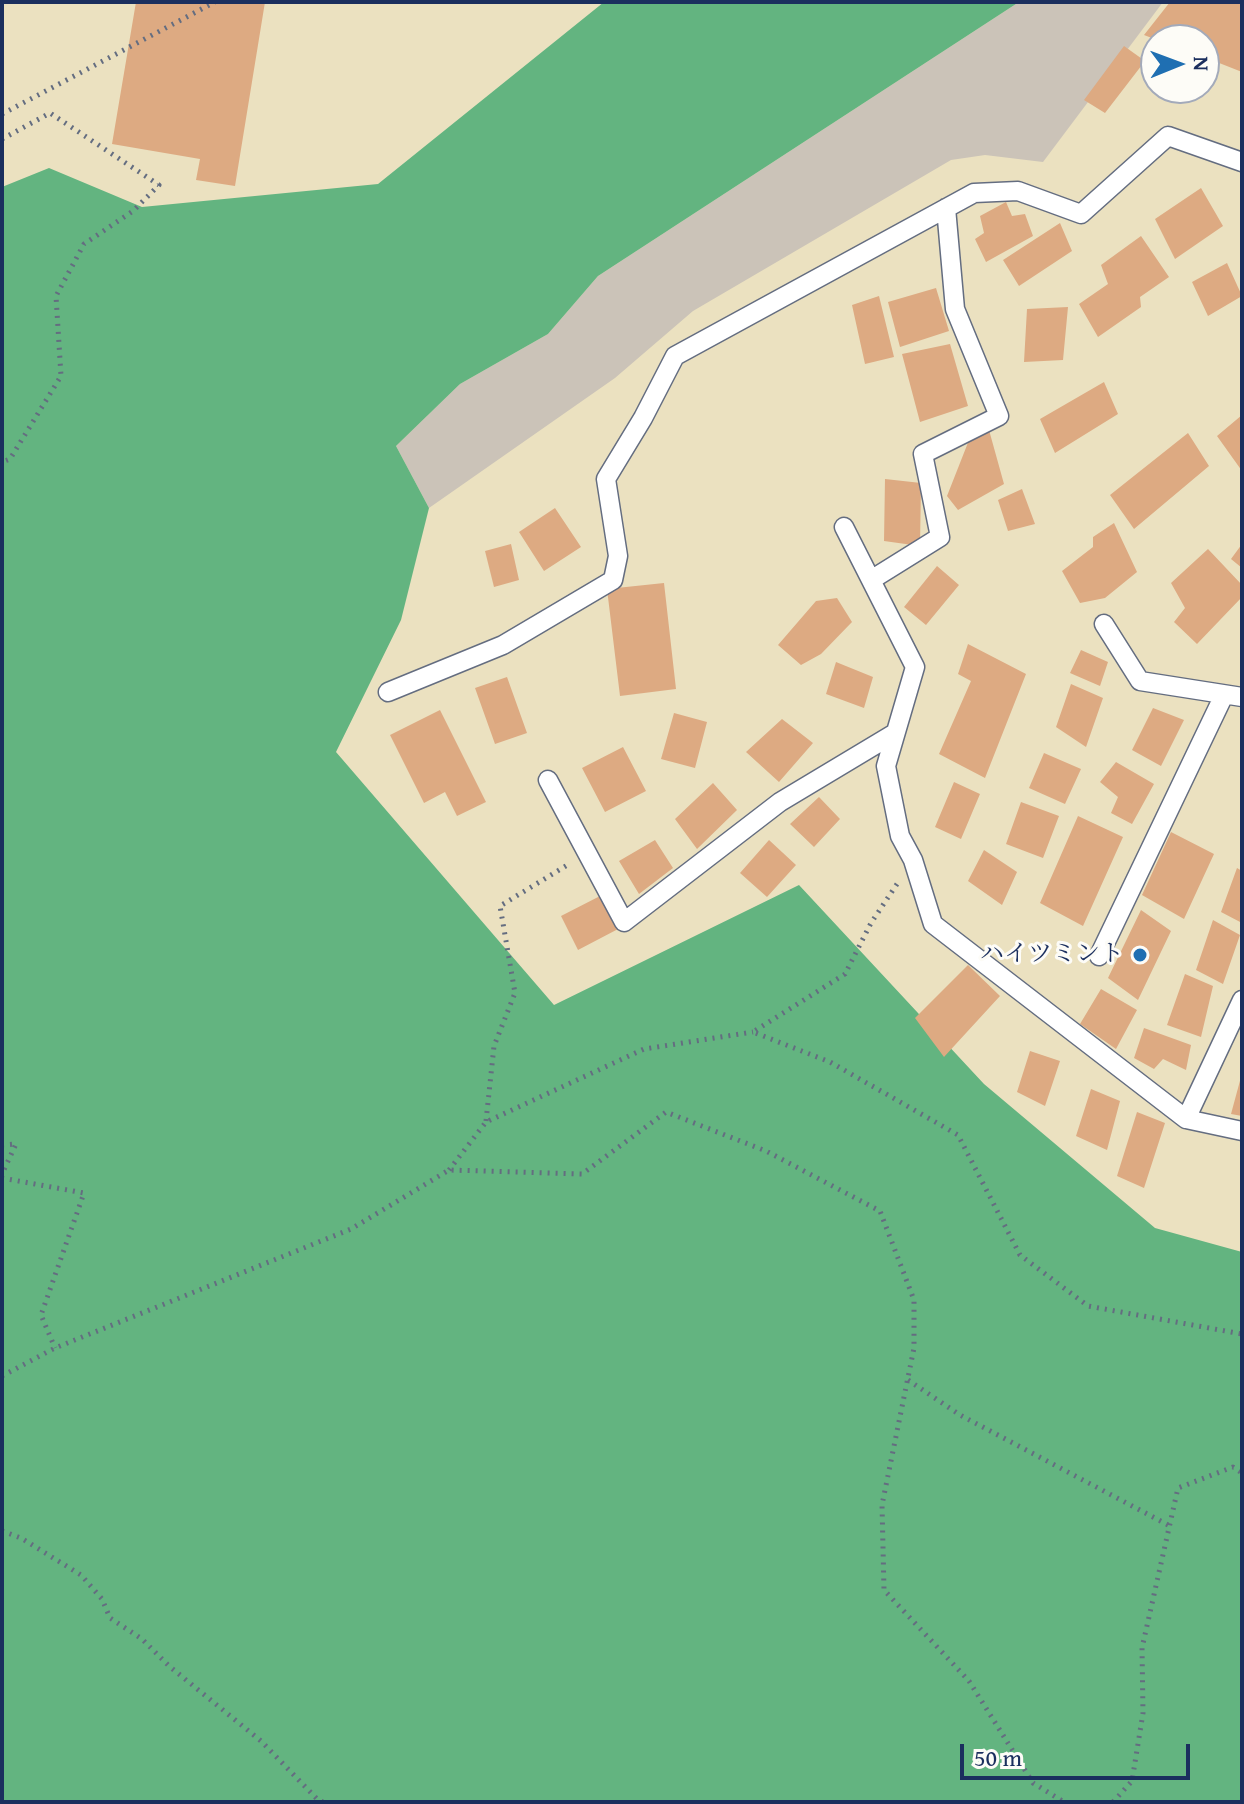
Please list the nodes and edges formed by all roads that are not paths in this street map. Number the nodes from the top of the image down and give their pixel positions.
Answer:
1 (1242, 162) edge
2 (946, 208) junction
3 (844, 527) dead end
4 (871, 580) junction
5 (1104, 624) dead end
6 (388, 692) dead end
7 (1233, 696) edge
8 (895, 733) junction
9 (548, 780) dead end
10 (1099, 956) dead end
11 (1242, 1000) edge
12 (1186, 1119) junction
13 (1242, 1131) edge

1 - 2 lane
2 - 4 lane
2 - 6 lane
3 - 4 lane
4 - 8 lane
5 - 7 lane
7 - 10 lane
8 - 9 lane
8 - 12 lane
11 - 12 lane
12 - 13 lane

